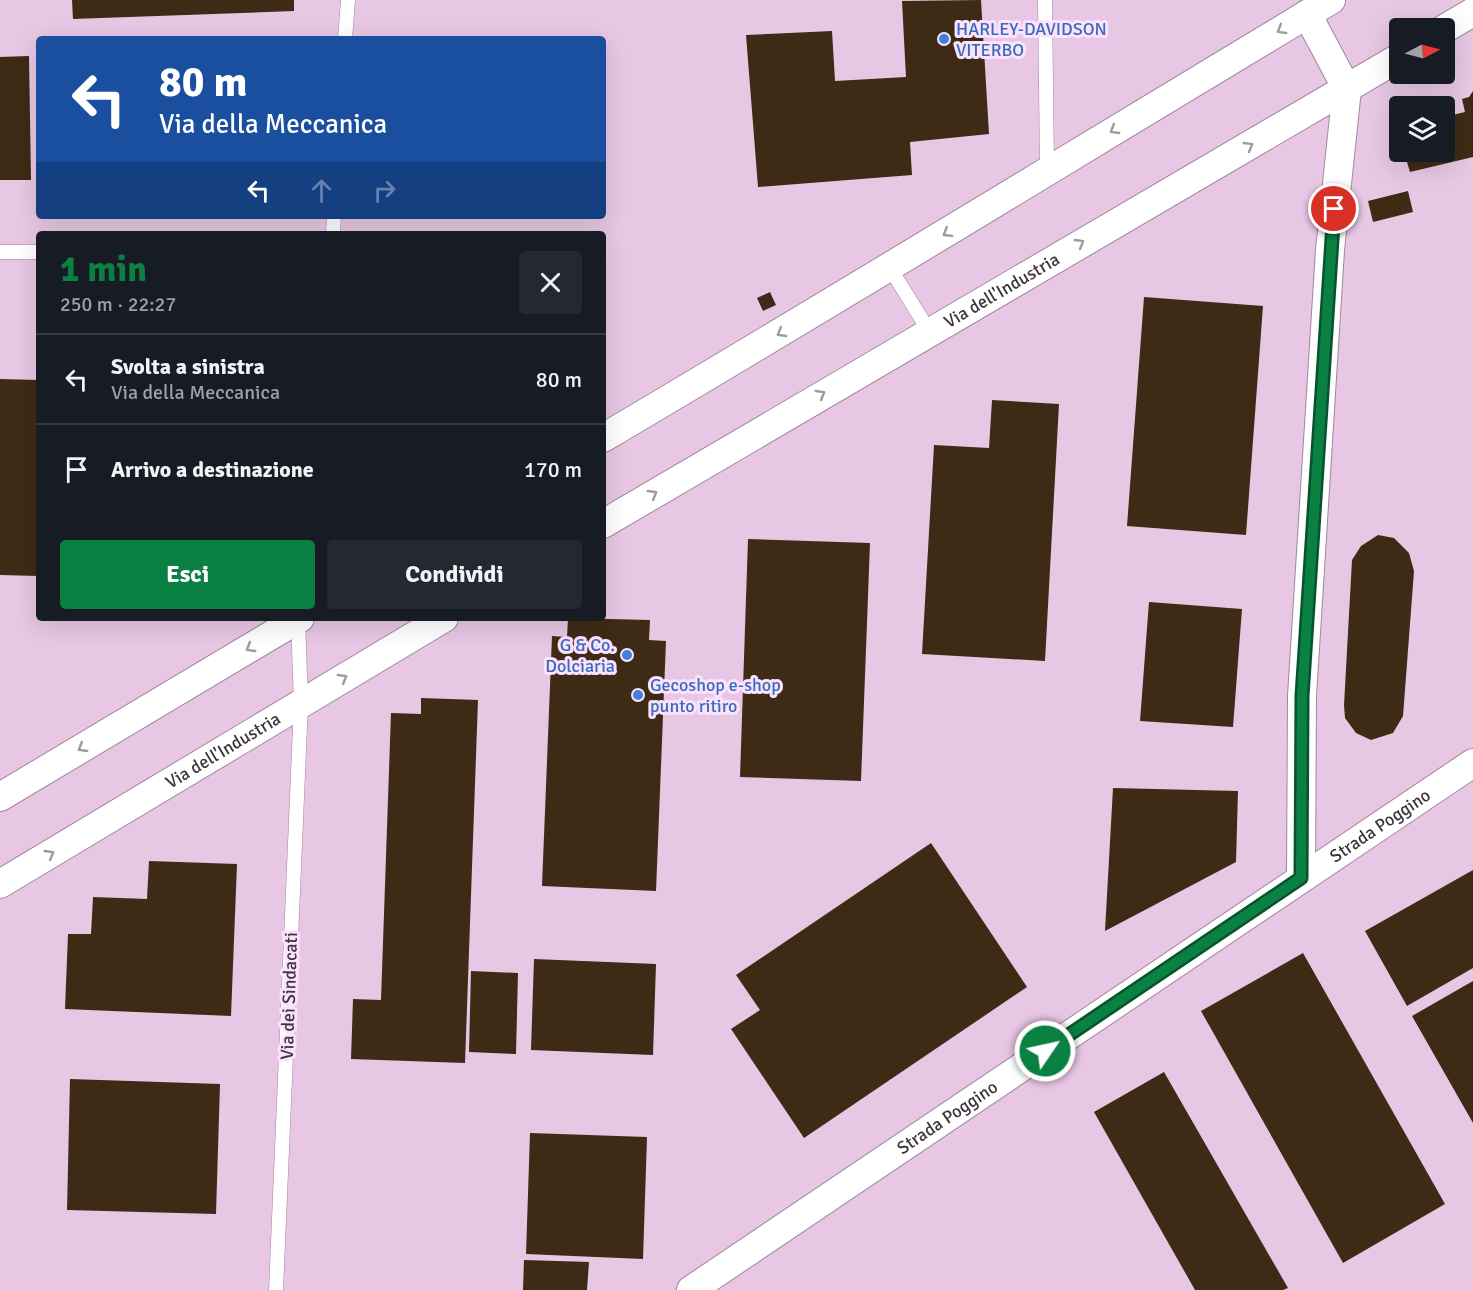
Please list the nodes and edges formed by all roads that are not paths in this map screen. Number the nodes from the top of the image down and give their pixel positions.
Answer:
1 (348, 0) edge
2 (1045, 0) edge
3 (1319, 7) edge
4 (1473, 12) edge
5 (1455, 23) edge
6 (345, 36) edge
7 (1389, 64) edge
8 (1347, 89) junction
9 (1047, 170) junction
10 (0, 252) edge
11 (36, 252) edge
12 (890, 268) junction
13 (928, 331) junction
14 (606, 436) edge
15 (606, 522) edge
16 (296, 621) edge
17 (299, 621) edge
18 (439, 621) edge
19 (301, 703) junction
20 (1473, 763) edge
21 (0, 797) edge
22 (1301, 878) junction
23 (0, 884) edge
24 (276, 1290) edge
25 (691, 1290) edge

1 - 6 lane
2 - 9 lane
3 - 8 street
3 -> 9 street
4 - 5 street
7 - 8 street, Via dell'Industria
13 -> 8 street, Via dell'Industria
8 - 22 street
9 -> 12 street
10 - 11 lane
12 - 13 lane
12 -> 14 street
15 -> 13 street, Via dell'Industria
16 -> 21 street
17 - 19 lane, Via dei Sindacati
19 -> 18 street, Via dell'Industria
23 -> 19 street, Via dell'Industria
19 - 24 lane, Via dei Sindacati
20 - 22 street, Strada Poggino
22 - 25 street, Strada Poggino

